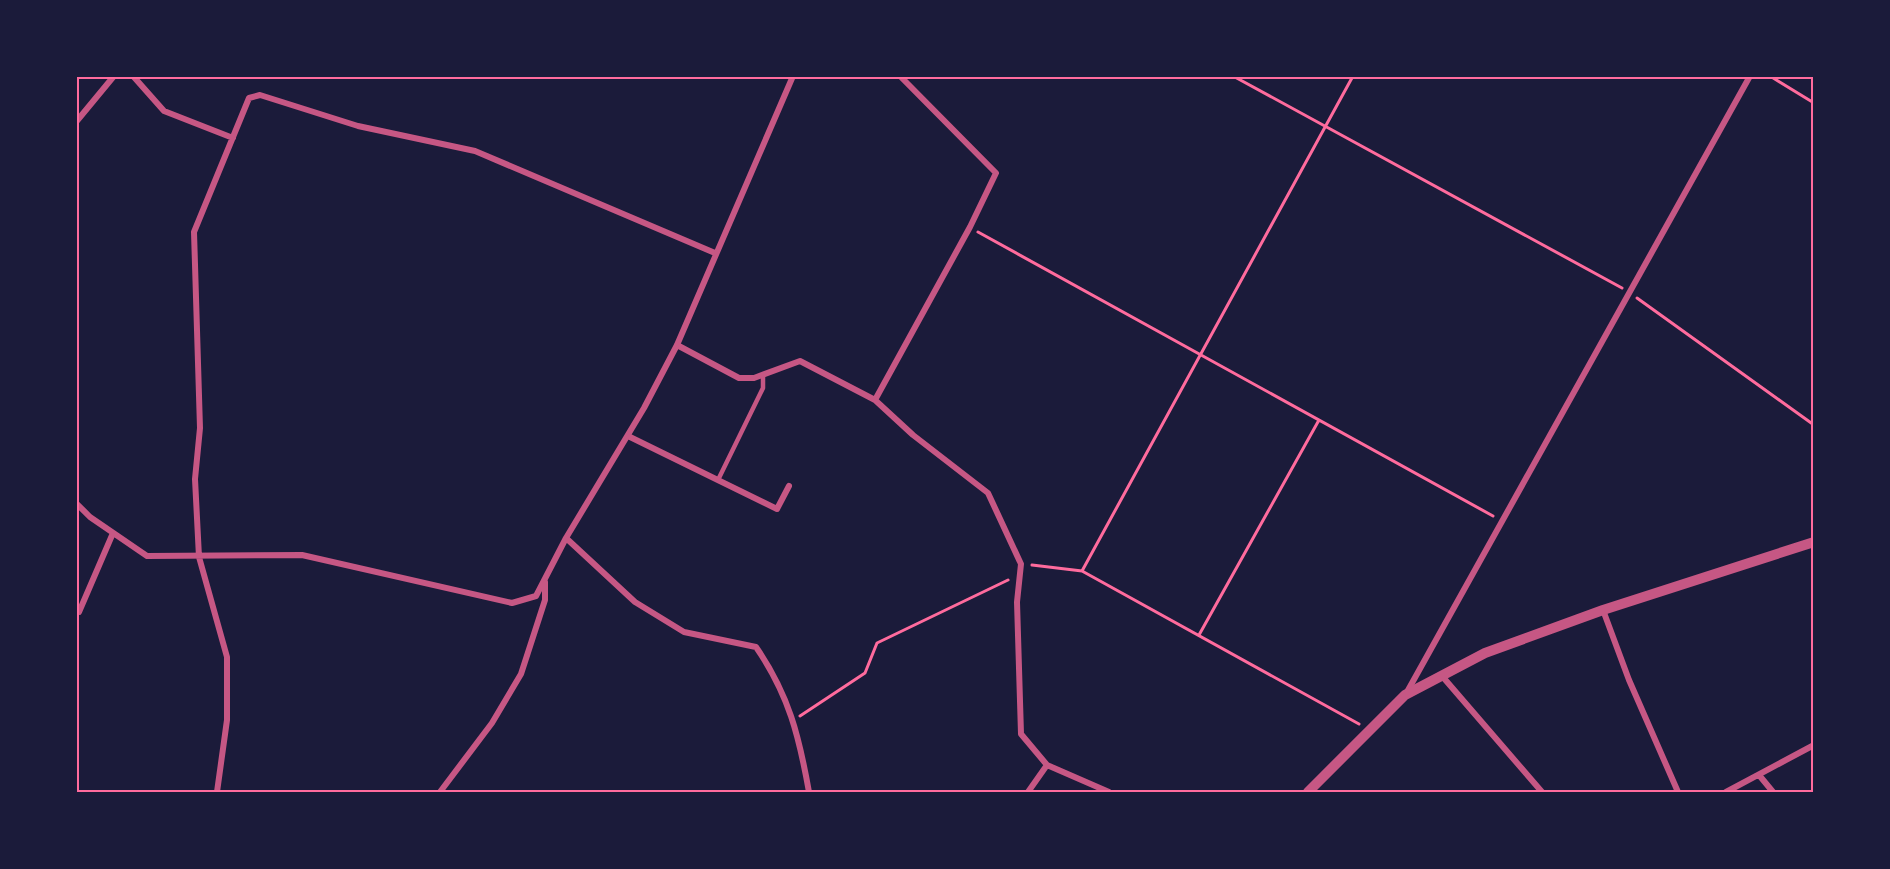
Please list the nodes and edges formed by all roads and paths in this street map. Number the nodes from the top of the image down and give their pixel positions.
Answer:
1 (114, 76) edge
2 (133, 76) edge
3 (793, 76) edge
4 (900, 76) edge
5 (1233, 76) edge
6 (1353, 76) edge
7 (1750, 76) edge
8 (1770, 76) edge
9 (1814, 102) edge
10 (76, 122) edge
11 (1325, 127) junction
12 (233, 138) junction
13 (969, 227) junction
14 (715, 252) junction
15 (1629, 292) junction
16 (676, 345) junction
17 (1202, 356) junction
18 (763, 375) junction
19 (875, 400) junction
20 (1319, 420) junction
21 (1814, 425) edge
22 (627, 436) junction
23 (718, 480) junction
24 (789, 486) dead end
25 (76, 503) edge
26 (1502, 521) junction
27 (113, 533) junction
28 (566, 538) junction
29 (1814, 542) edge
30 (199, 556) junction
31 (1021, 564) junction
32 (1082, 571) junction
33 (1020, 574) junction
34 (545, 578) junction
35 (1603, 610) junction
36 (76, 611) edge
37 (1199, 635) junction
38 (1442, 676) junction
39 (1405, 695) junction
40 (793, 720) junction
41 (1371, 730) junction
42 (1814, 745) edge
43 (1047, 765) junction
44 (1759, 775) junction
45 (218, 792) edge
46 (440, 792) edge
47 (809, 792) edge
48 (1028, 792) edge
49 (1110, 792) edge
50 (1308, 792) edge
51 (1542, 792) edge
52 (1678, 792) edge
53 (1726, 792) edge
54 (1773, 792) edge

1 - 10 street
2 - 12 street
3 - 14 street
4 - 13 street
5 - 11 path
6 - 11 path
7 - 15 street
8 - 9 path
11 - 15 path
11 - 17 path
12 - 14 street
12 - 30 street
13 - 17 path
13 - 19 street
14 - 16 street
15 - 21 path
15 - 26 street
16 - 18 street
16 - 22 street
17 - 20 path
17 - 32 path
18 - 19 street
18 - 23 lane
19 - 31 street
20 - 26 path
20 - 37 path
22 - 23 street
22 - 28 street
23 - 24 street
25 - 27 street
26 - 39 street
27 - 30 street
27 - 36 street
28 - 34 street
28 - 40 street
29 - 35 street
30 - 34 street
30 - 45 street
31 - 32 path
31 - 33 street
32 - 37 path
33 - 40 path
33 - 43 street
34 - 46 street
35 - 38 street
35 - 52 street
37 - 41 path
38 - 39 street
38 - 51 street
39 - 41 street
40 - 47 street
41 - 50 street
42 - 44 street
43 - 48 street
43 - 49 street
44 - 53 street
44 - 54 street

